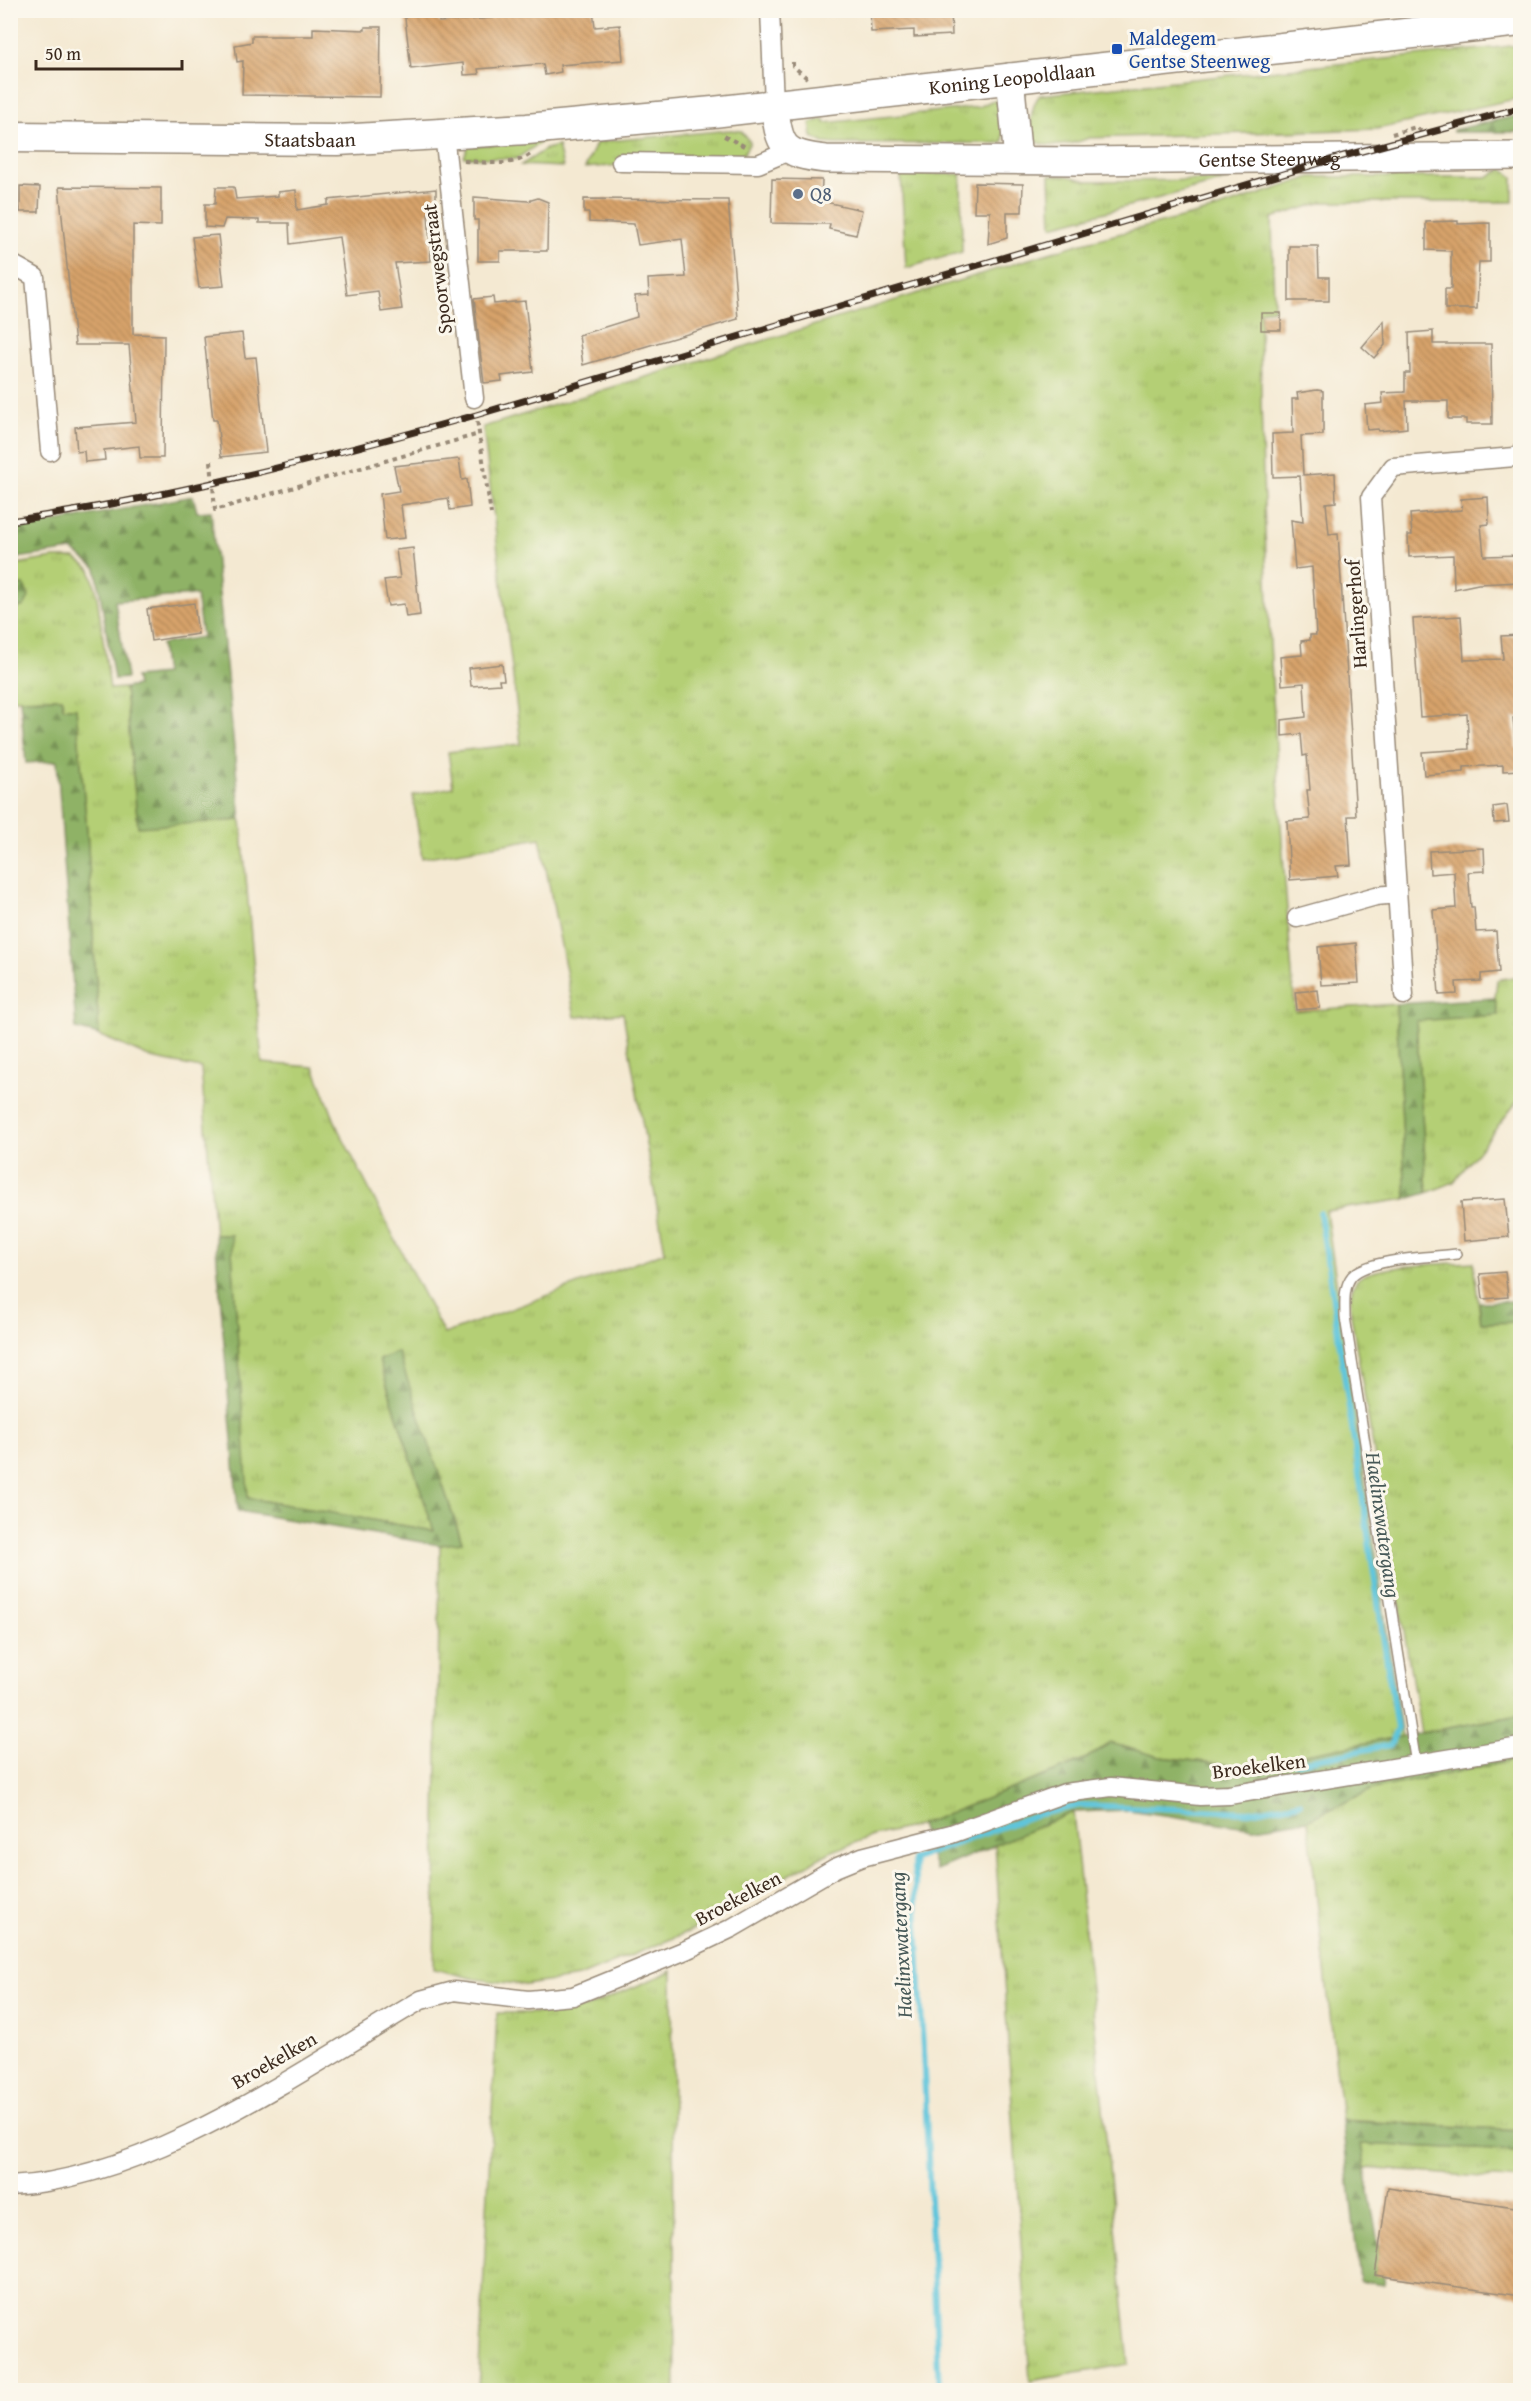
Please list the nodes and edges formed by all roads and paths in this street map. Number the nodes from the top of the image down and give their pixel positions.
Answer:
1 (770, 10) edge
2 (1521, 21) edge
3 (792, 56) dead end
4 (1010, 77) junction
5 (811, 81) dead end
6 (774, 104) junction
7 (610, 123) joint
8 (444, 134) junction
9 (10, 137) edge
10 (789, 151) junction
11 (1521, 156) edge
12 (1018, 160) junction
13 (621, 162) dead end
14 (10, 263) edge
15 (474, 398) joint
16 (479, 434) junction
17 (50, 451) dead end
18 (1521, 454) edge
19 (211, 461) dead end
20 (491, 514) dead end
21 (1396, 894) junction
22 (1297, 918) dead end
23 (1404, 995) dead end
24 (1457, 1254) dead end
25 (1521, 1747) edge
26 (1416, 1764) junction
27 (10, 2186) edge

1 - 6 street
2 - 4 main road, Koning Leopoldlaan
3 - 5 path
4 - 6 main road, Koning Leopoldlaan
4 - 12 street
6 - 7 main road, Koning Leopoldlaan
6 - 10 street
7 - 8 main road, Staatsbaan
8 - 9 main road, Staatsbaan
8 - 15 street, Spoorwegstraat
10 - 12 street, Gentse Steenweg
10 - 13 street
11 - 12 street, Gentse Steenweg
14 - 17 street
15 - 16 path
16 - 19 path
16 - 20 path
18 - 21 street, Harlingerhof
21 - 22 street
21 - 23 street, Harlingerhof
24 - 26 lane
25 - 26 street, Broekelken
26 - 27 street, Broekelken

